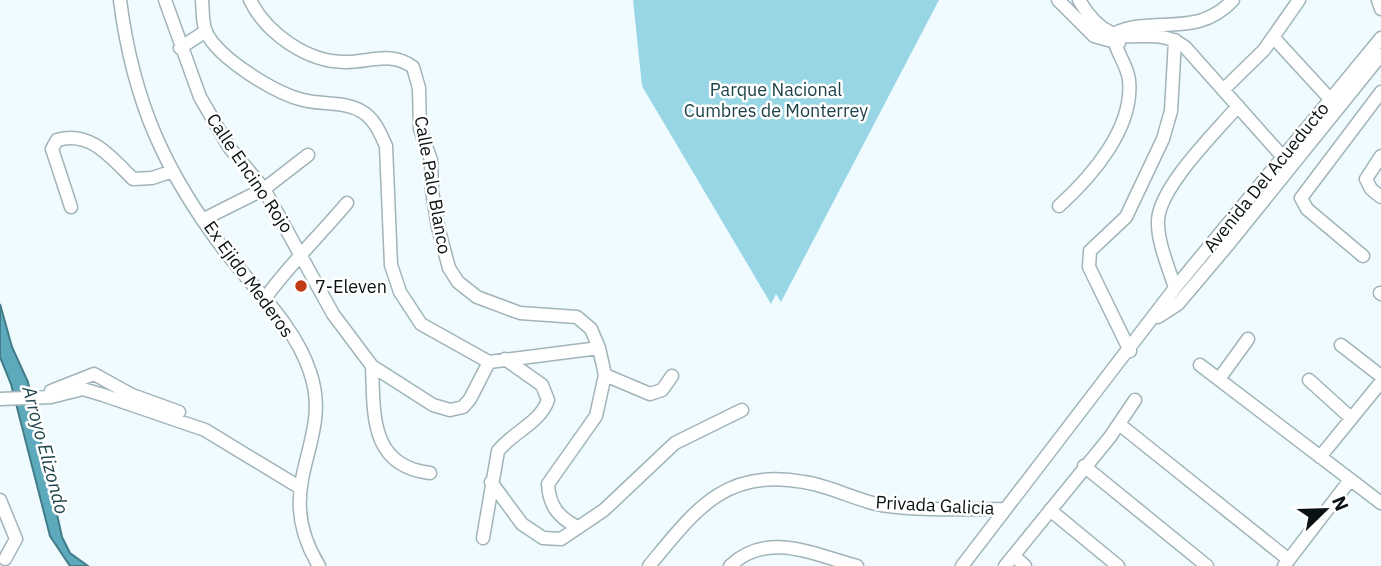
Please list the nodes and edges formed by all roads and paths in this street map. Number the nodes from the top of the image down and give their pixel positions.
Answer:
1 (120, 0) edge
2 (165, 0) edge
3 (202, 0) edge
4 (250, 0) edge
5 (1058, 0) edge
6 (1079, 0) edge
7 (1233, 0) edge
8 (1299, 0) edge
9 (1378, 0) edge
10 (1381, 9) edge
11 (206, 31) junction
12 (1113, 38) junction
13 (1274, 38) junction
14 (1381, 38) edge
15 (1179, 45) junction
16 (180, 48) junction
17 (1381, 55) edge
18 (1223, 90) junction
19 (1381, 92) edge
20 (1331, 99) junction
21 (1238, 106) junction
22 (308, 155) dead end
23 (1282, 156) junction
24 (1381, 156) edge
25 (173, 171) junction
26 (264, 189) junction
27 (1376, 193) edge
28 (347, 203) dead end
29 (1059, 206) dead end
30 (71, 207) dead end
31 (204, 219) junction
32 (303, 255) junction
33 (1363, 256) dead end
34 (1175, 288) junction
35 (266, 297) junction
36 (1155, 318) junction
37 (1248, 340) dead end
38 (1341, 345) dead end
39 (599, 348) junction
40 (1130, 351) junction
41 (505, 359) junction
42 (489, 362) junction
43 (1200, 365) dead end
44 (372, 366) junction
45 (605, 375) junction
46 (672, 376) dead end
47 (1381, 376) edge
48 (1219, 379) junction
49 (1309, 380) dead end
50 (111, 382) junction
51 (1381, 382) edge
52 (82, 384) junction
53 (103, 395) junction
54 (0, 399) edge
55 (1135, 400) dead end
56 (742, 410) dead end
57 (1351, 418) junction
58 (1119, 424) junction
59 (227, 437) junction
60 (1320, 457) junction
61 (1084, 467) junction
62 (430, 474) dead end
63 (1350, 480) junction
64 (491, 482) junction
65 (300, 483) junction
66 (0, 500) edge
67 (1381, 503) edge
68 (1005, 509) junction
69 (1050, 510) junction
70 (577, 527) junction
71 (483, 538) dead end
72 (5, 559) edge
73 (1010, 561) edge
74 (1286, 563) edge
75 (1201, 564) edge
76 (319, 566) edge
77 (649, 566) edge
78 (730, 566) edge
79 (857, 566) edge
80 (962, 566) edge
81 (1025, 566) edge
82 (1118, 566) edge

1 - 25 street, Ex Ejido Mederos
2 - 16 street, Calle Encino Rojo
3 - 11 street
4 - 39 street, Calle Palo Blanco
5 - 12 street
6 - 12 street
7 - 12 street
8 - 13 street
9 - 10 street
11 - 16 street
11 - 42 street
12 - 15 street
12 - 29 street
13 - 18 street
13 - 20 street
14 - 20 street, Avenida Del Acueducto
15 - 18 street
15 - 40 street
16 - 26 street, Calle Encino Rojo
17 - 36 street, Avenida Del Acueducto
18 - 21 street
19 - 33 street, Avenida Del Acueducto
20 - 23 street, Avenida Del Acueducto
21 - 23 street
21 - 34 street
22 - 26 street
23 - 34 street, Avenida Del Acueducto
24 - 27 street
25 - 30 street
25 - 31 street, Ex Ejido Mederos
26 - 31 street
26 - 32 street, Calle Encino Rojo
28 - 32 street
31 - 35 street, Ex Ejido Mederos
32 - 35 street
32 - 44 street, Calle Encino Rojo
34 - 36 street, Avenida Del Acueducto
35 - 65 street, Ex Ejido Mederos
36 - 40 street, Avenida Del Acueducto
37 - 48 street
38 - 47 street
39 - 41 street
39 - 45 street
40 - 68 street, Avenida Del Acueducto
41 - 42 street
41 - 64 street
42 - 44 street, Calle Encino Rojo
43 - 48 street
44 - 62 street
45 - 46 street
45 - 70 street
48 - 60 street
49 - 57 street
50 - 52 street
50 - 53 street
50 - 59 street
51 - 57 street
52 - 53 street
52 - 54 street
53 - 59 street
55 - 58 street
56 - 70 street
57 - 60 street
58 - 61 street
58 - 74 street
59 - 65 street
60 - 63 street
61 - 69 street
61 - 75 street
63 - 67 street
63 - 74 street
64 - 70 street
64 - 71 street
65 - 76 street, Ex Ejido Mederos
66 - 72 street
68 - 77 street, Privada Galicia
68 - 80 street, Avenida Del Acueducto
69 - 73 street
69 - 82 street
73 - 81 street
78 - 79 street

